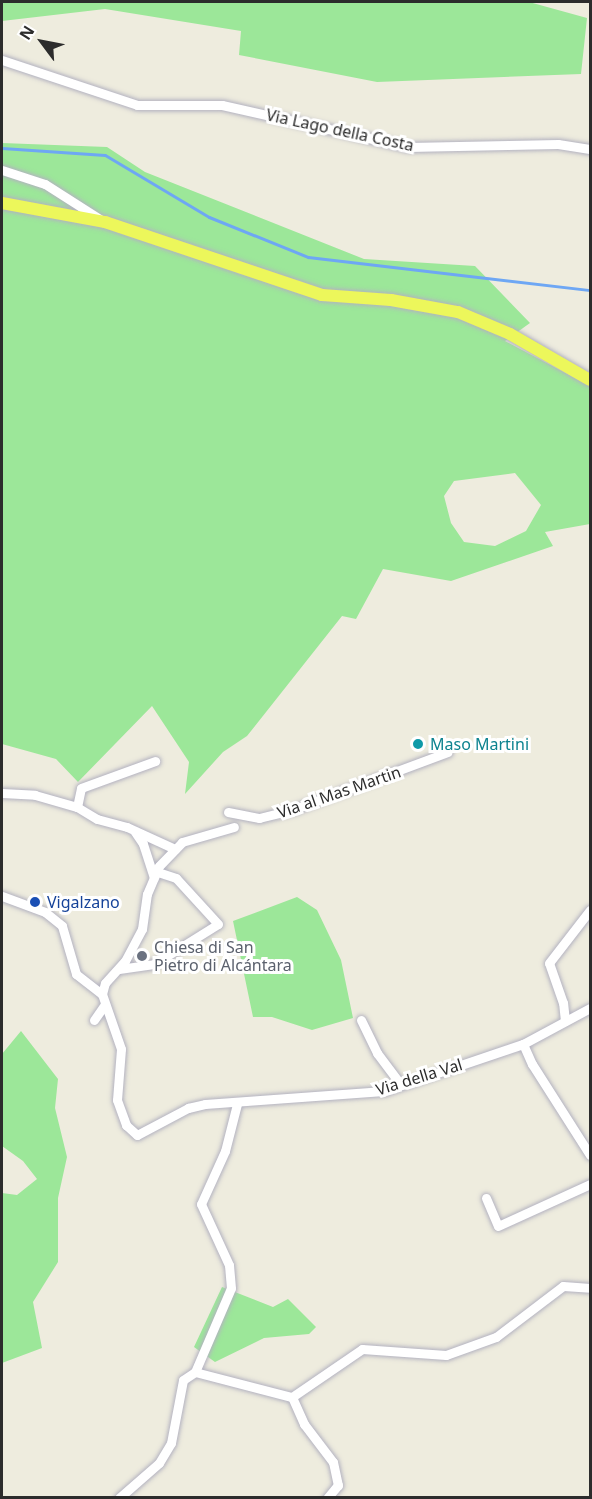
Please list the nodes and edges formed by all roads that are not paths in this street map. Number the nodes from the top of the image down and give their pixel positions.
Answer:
1 (2, 60) edge
2 (591, 149) edge
3 (2, 170) edge
4 (2, 203) edge
5 (105, 222) junction
6 (591, 380) edge
7 (448, 752) dead end
8 (155, 761) dead end
9 (2, 793) edge
10 (77, 807) junction
11 (228, 812) dead end
12 (234, 827) dead end
13 (135, 832) junction
14 (175, 849) junction
15 (155, 875) junction
16 (2, 896) edge
17 (591, 910) edge
18 (119, 969) junction
19 (102, 994) junction
20 (105, 1004) junction
21 (591, 1008) edge
22 (94, 1020) dead end
23 (361, 1020) dead end
24 (565, 1021) junction
25 (524, 1044) junction
26 (401, 1085) junction
27 (237, 1104) junction
28 (591, 1155) edge
29 (591, 1184) edge
30 (486, 1198) dead end
31 (591, 1288) edge
32 (195, 1371) junction
33 (292, 1396) junction
34 (119, 1497) edge
35 (327, 1497) edge

1 - 2 street, Via Lago della Costa
3 - 5 street
4 - 5 main road
5 - 6 main road
7 - 11 street, Via al Mas Martin
8 - 10 street
9 - 10 street
10 - 13 street
12 - 14 street
13 - 14 street
13 - 15 street
14 - 15 street
15 - 18 street
15 - 18 street
16 - 19 street
17 - 24 street
18 - 19 street
19 - 20 street
20 - 22 street
20 - 27 street, Via della Val
21 - 24 street, Via della Val
23 - 26 street
24 - 25 street, Via della Val
25 - 26 street, Via della Val
25 - 28 street
26 - 27 street, Via della Val
27 - 32 street
29 - 30 street
31 - 33 street
32 - 33 street
32 - 34 street
33 - 35 street

